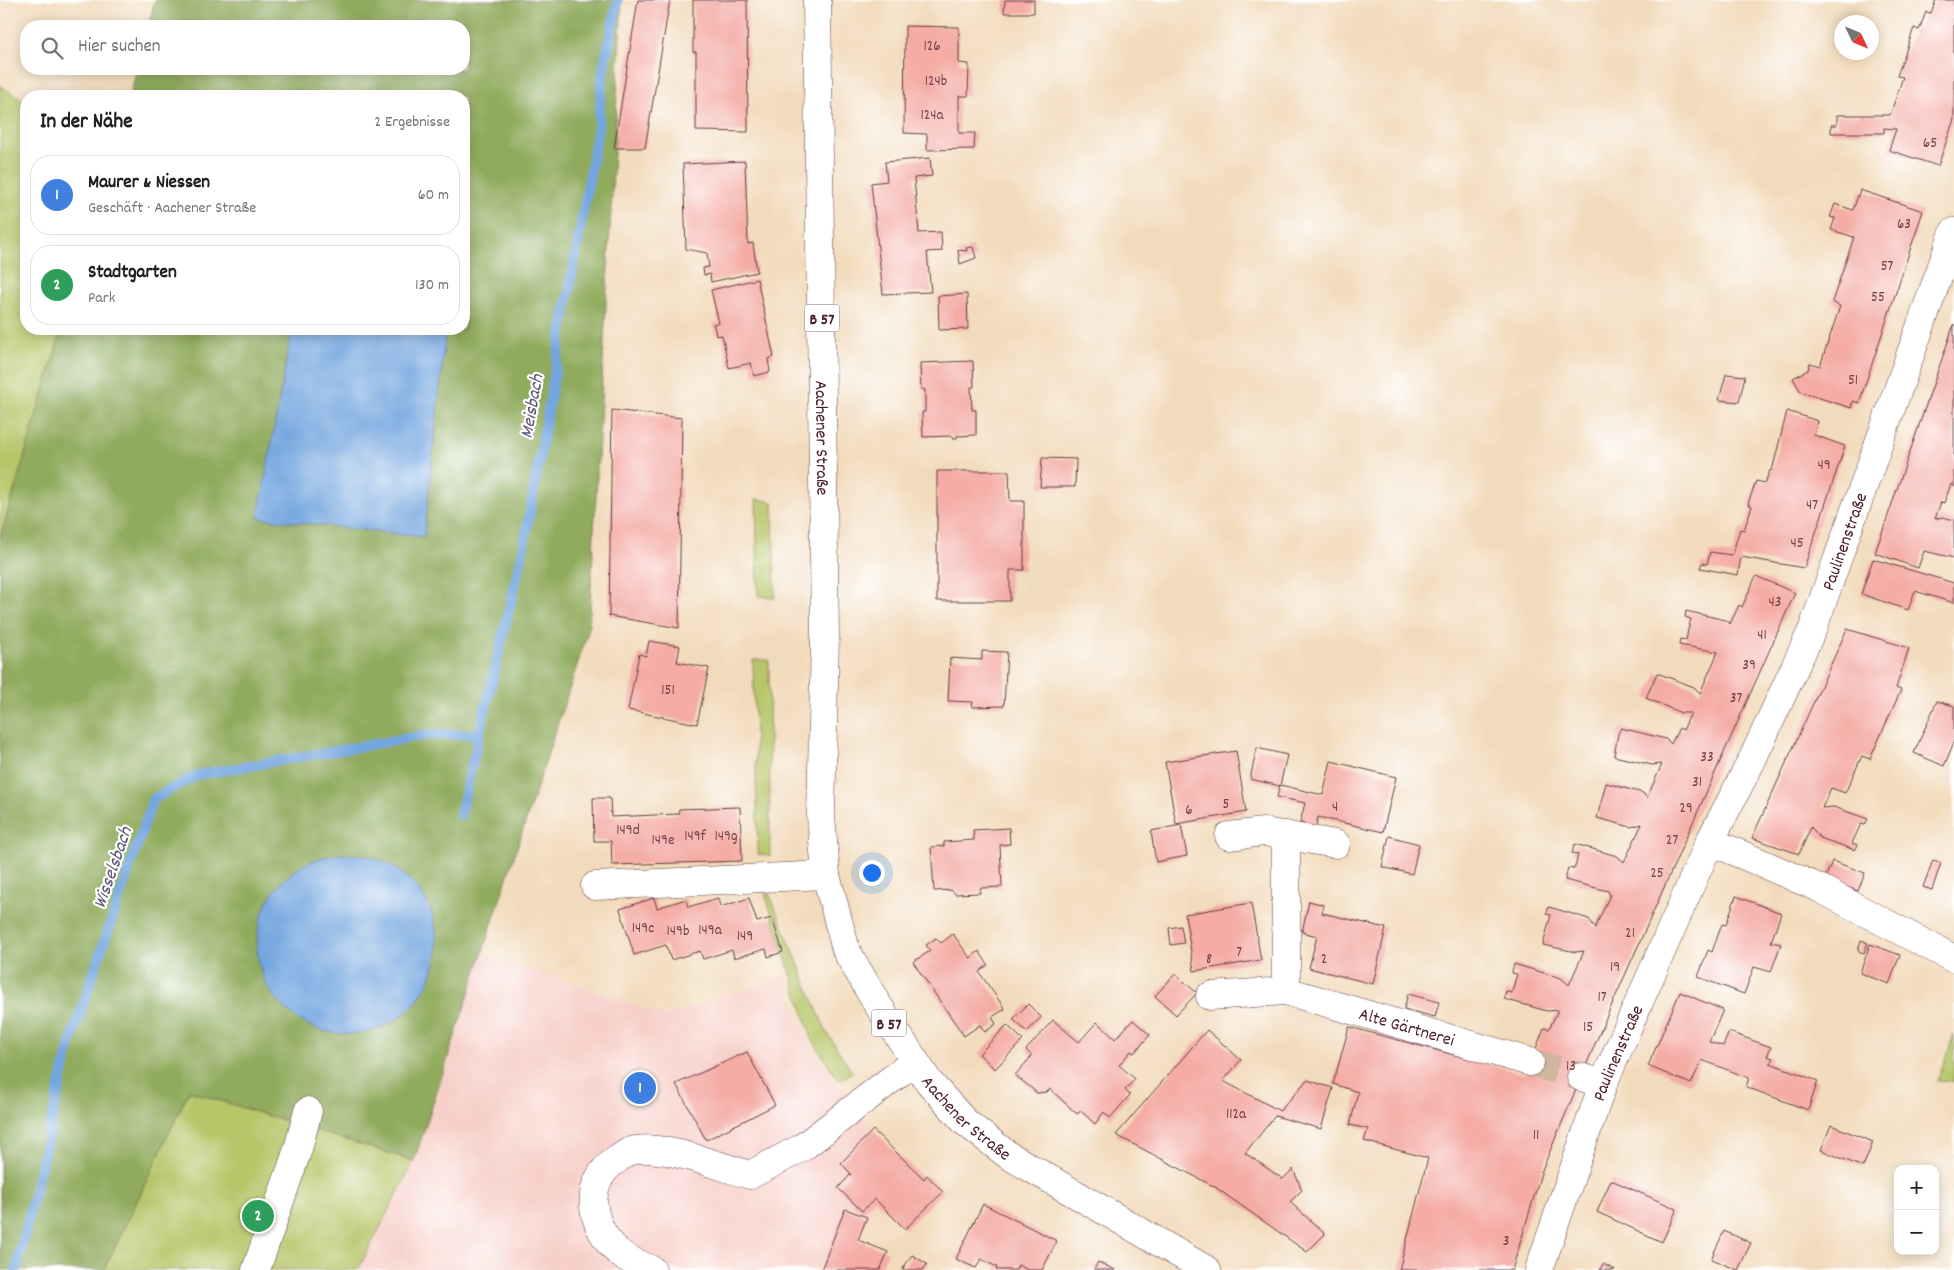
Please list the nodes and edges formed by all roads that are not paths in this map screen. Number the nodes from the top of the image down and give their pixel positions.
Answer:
1 (817, 0) edge
2 (1954, 232) edge
3 (1286, 835) junction
4 (1229, 836) dead end
5 (1710, 841) junction
6 (1336, 844) dead end
7 (826, 875) junction
8 (595, 886) dead end
9 (1954, 959) edge
10 (1286, 991) junction
11 (1210, 996) dead end
12 (915, 1061) junction
13 (1530, 1062) tunnel mouth
14 (308, 1111) dead end
15 (256, 1270) edge
16 (652, 1270) edge
17 (1207, 1270) edge
18 (1539, 1270) edge

1 - 7 street, Aachener Straße / B 57
2 - 5 street, Paulinenstraße
3 - 4 street
3 - 6 street
3 - 10 street
5 - 9 street
5 - 18 street, Paulinenstraße
7 - 8 street
7 - 12 street, Aachener Straße / B 57
10 - 11 street, Alte Gärtnerei
10 - 13 street, Alte Gärtnerei
12 - 16 street
12 - 17 street, Aachener Straße / B 57
14 - 15 street

